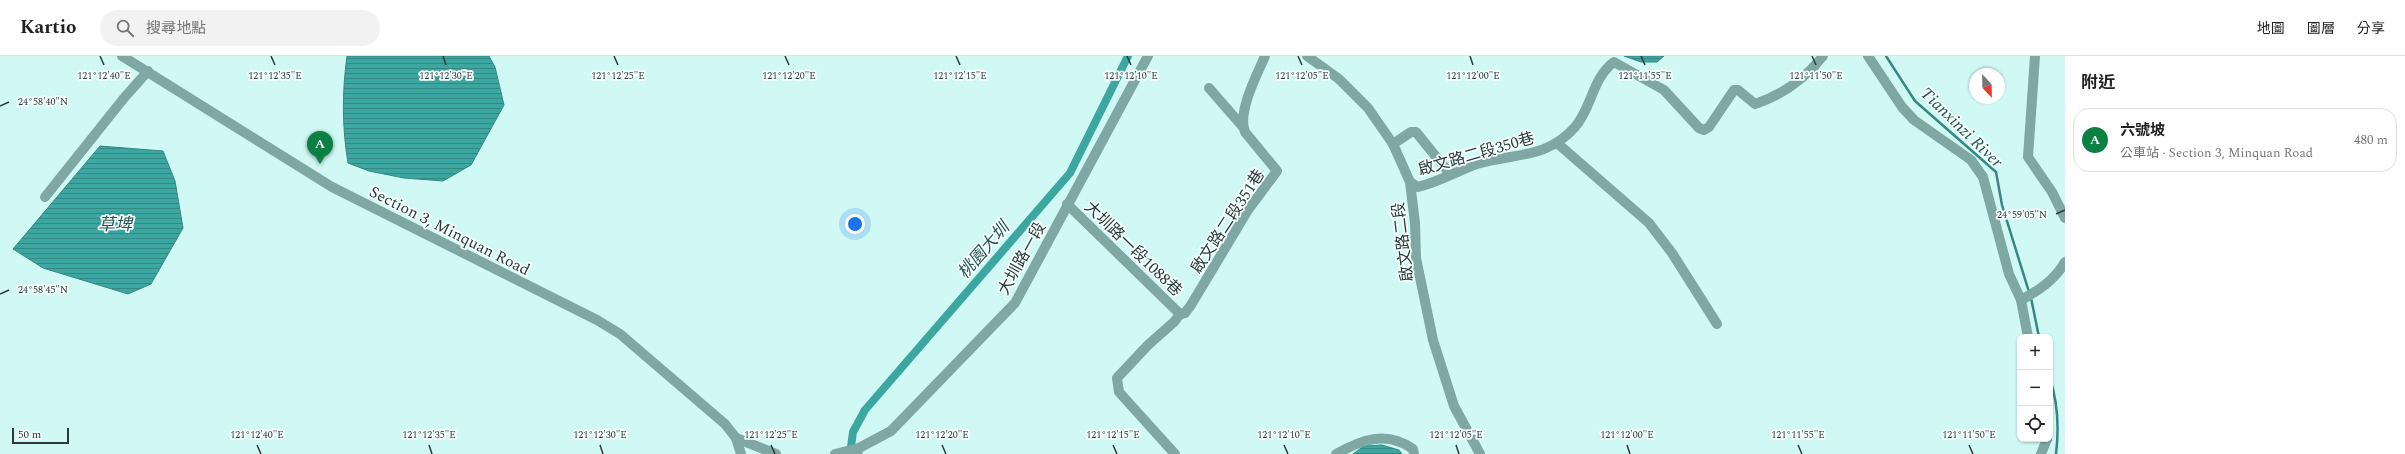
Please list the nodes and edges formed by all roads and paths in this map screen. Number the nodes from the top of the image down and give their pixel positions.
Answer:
1 (122, 56) edge
2 (1148, 56) edge
3 (1265, 56) edge
4 (1307, 56) edge
5 (1823, 56) edge
6 (1868, 56) edge
7 (2035, 56) edge
8 (148, 71) junction
9 (1209, 88) dead end
10 (1243, 127) junction
11 (1557, 143) junction
12 (1393, 144) junction
13 (1450, 174) junction
14 (1410, 182) junction
15 (45, 197) dead end
16 (1067, 204) junction
17 (2065, 218) edge
18 (2065, 262) edge
19 (2021, 300) junction
20 (1180, 314) junction
21 (1717, 324) dead end
22 (2027, 334) edge
23 (736, 438) junction
24 (2046, 442) edge
25 (857, 450) edge
26 (840, 453) edge
27 (741, 454) edge
28 (776, 454) edge
29 (1175, 454) edge
30 (1336, 454) edge
31 (1414, 454) edge
32 (1480, 454) edge
33 (2041, 454) edge

1 - 8 street, Section 3, Minquan Road
2 - 16 street, 大圳路一段
3 - 10 street
4 - 12 street, 啟文路二段
5 - 11 street, 啟文路二段350巷
6 - 19 street
7 - 17 street
8 - 15 street
8 - 23 street, Section 3, Minquan Road
9 - 10 street
10 - 20 street, 啟文路二段351巷
11 - 13 street, 啟文路二段350巷
11 - 21 street
12 - 13 street
12 - 14 street, 啟文路二段
13 - 14 street, 啟文路二段350巷
14 - 32 street, 啟文路二段
16 - 20 street, 大圳路一段1088巷
16 - 25 street, 大圳路一段
18 - 19 street
19 - 22 street
20 - 29 street
23 - 27 street, Section 3, Minquan Road
23 - 28 street
24 - 33 street
25 - 26 street, 大圳路一段
30 - 31 street

